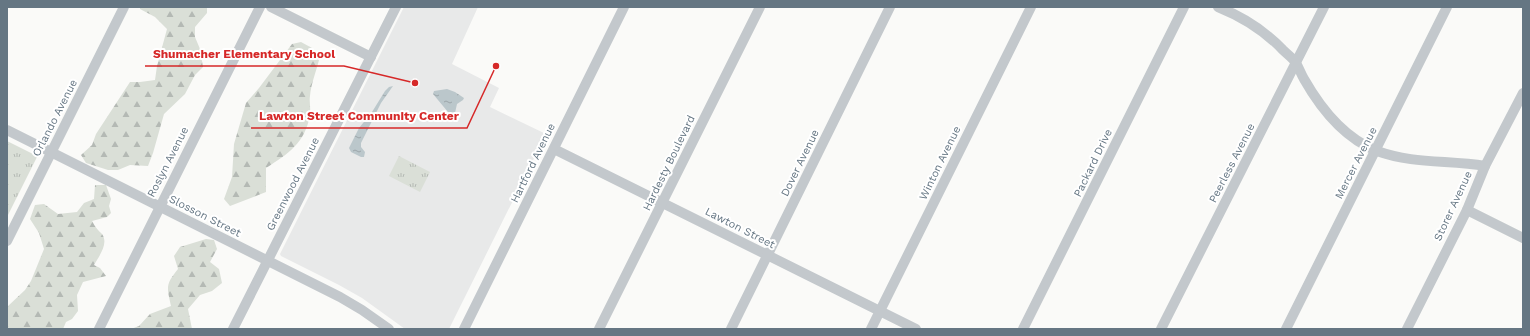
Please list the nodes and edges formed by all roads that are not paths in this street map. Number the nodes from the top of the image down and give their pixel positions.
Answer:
1 (124, 7) edge
2 (260, 7) edge
3 (271, 7) edge
4 (396, 7) edge
5 (624, 7) edge
6 (760, 7) edge
7 (890, 7) edge
8 (1031, 7) edge
9 (1184, 7) edge
10 (1218, 7) edge
11 (1324, 7) edge
12 (1447, 7) edge
13 (371, 57) junction
14 (1296, 63) junction
15 (1523, 93) edge
16 (7, 130) edge
17 (554, 149) junction
18 (1376, 150) junction
19 (51, 152) junction
20 (1485, 166) junction
21 (662, 202) junction
22 (160, 206) junction
23 (1467, 210) junction
24 (1523, 238) edge
25 (7, 241) edge
26 (768, 255) junction
27 (268, 261) junction
28 (880, 311) junction
29 (99, 329) edge
30 (233, 329) edge
31 (389, 329) edge
32 (464, 329) edge
33 (599, 329) edge
34 (731, 329) edge
35 (871, 329) edge
36 (916, 329) edge
37 (1023, 329) edge
38 (1161, 329) edge
39 (1286, 329) edge
40 (1406, 329) edge

1 - 19 street, Orlando Avenue
2 - 22 street, Roslyn Avenue
3 - 13 street
4 - 13 street, Greenwood Avenue
5 - 17 street, Hartford Avenue
6 - 21 street, Hardesty Boulevard
7 - 26 street, Dover Avenue
8 - 28 street, Winton Avenue
9 - 37 street, Packard Drive
10 - 14 street
11 - 14 street, Peerless Avenue
12 - 18 street, Mercer Avenue
13 - 27 street, Greenwood Avenue
14 - 18 street
14 - 38 street, Peerless Avenue
15 - 20 street, Storer Avenue
16 - 19 street, Slosson Street
17 - 21 street, Lawton Street
17 - 32 street, Hartford Avenue
18 - 20 street
18 - 39 street, Mercer Avenue
19 - 22 street, Slosson Street
19 - 25 street, Orlando Avenue
20 - 23 street, Storer Avenue
21 - 26 street, Lawton Street
21 - 33 street, Hardesty Boulevard
22 - 27 street, Slosson Street
22 - 29 street, Roslyn Avenue
23 - 24 street
23 - 40 street, Storer Avenue
26 - 28 street, Lawton Street
26 - 34 street, Dover Avenue
27 - 30 street, Greenwood Avenue
27 - 31 street, Slosson Street
28 - 35 street, Winton Avenue
28 - 36 street, Lawton Street

